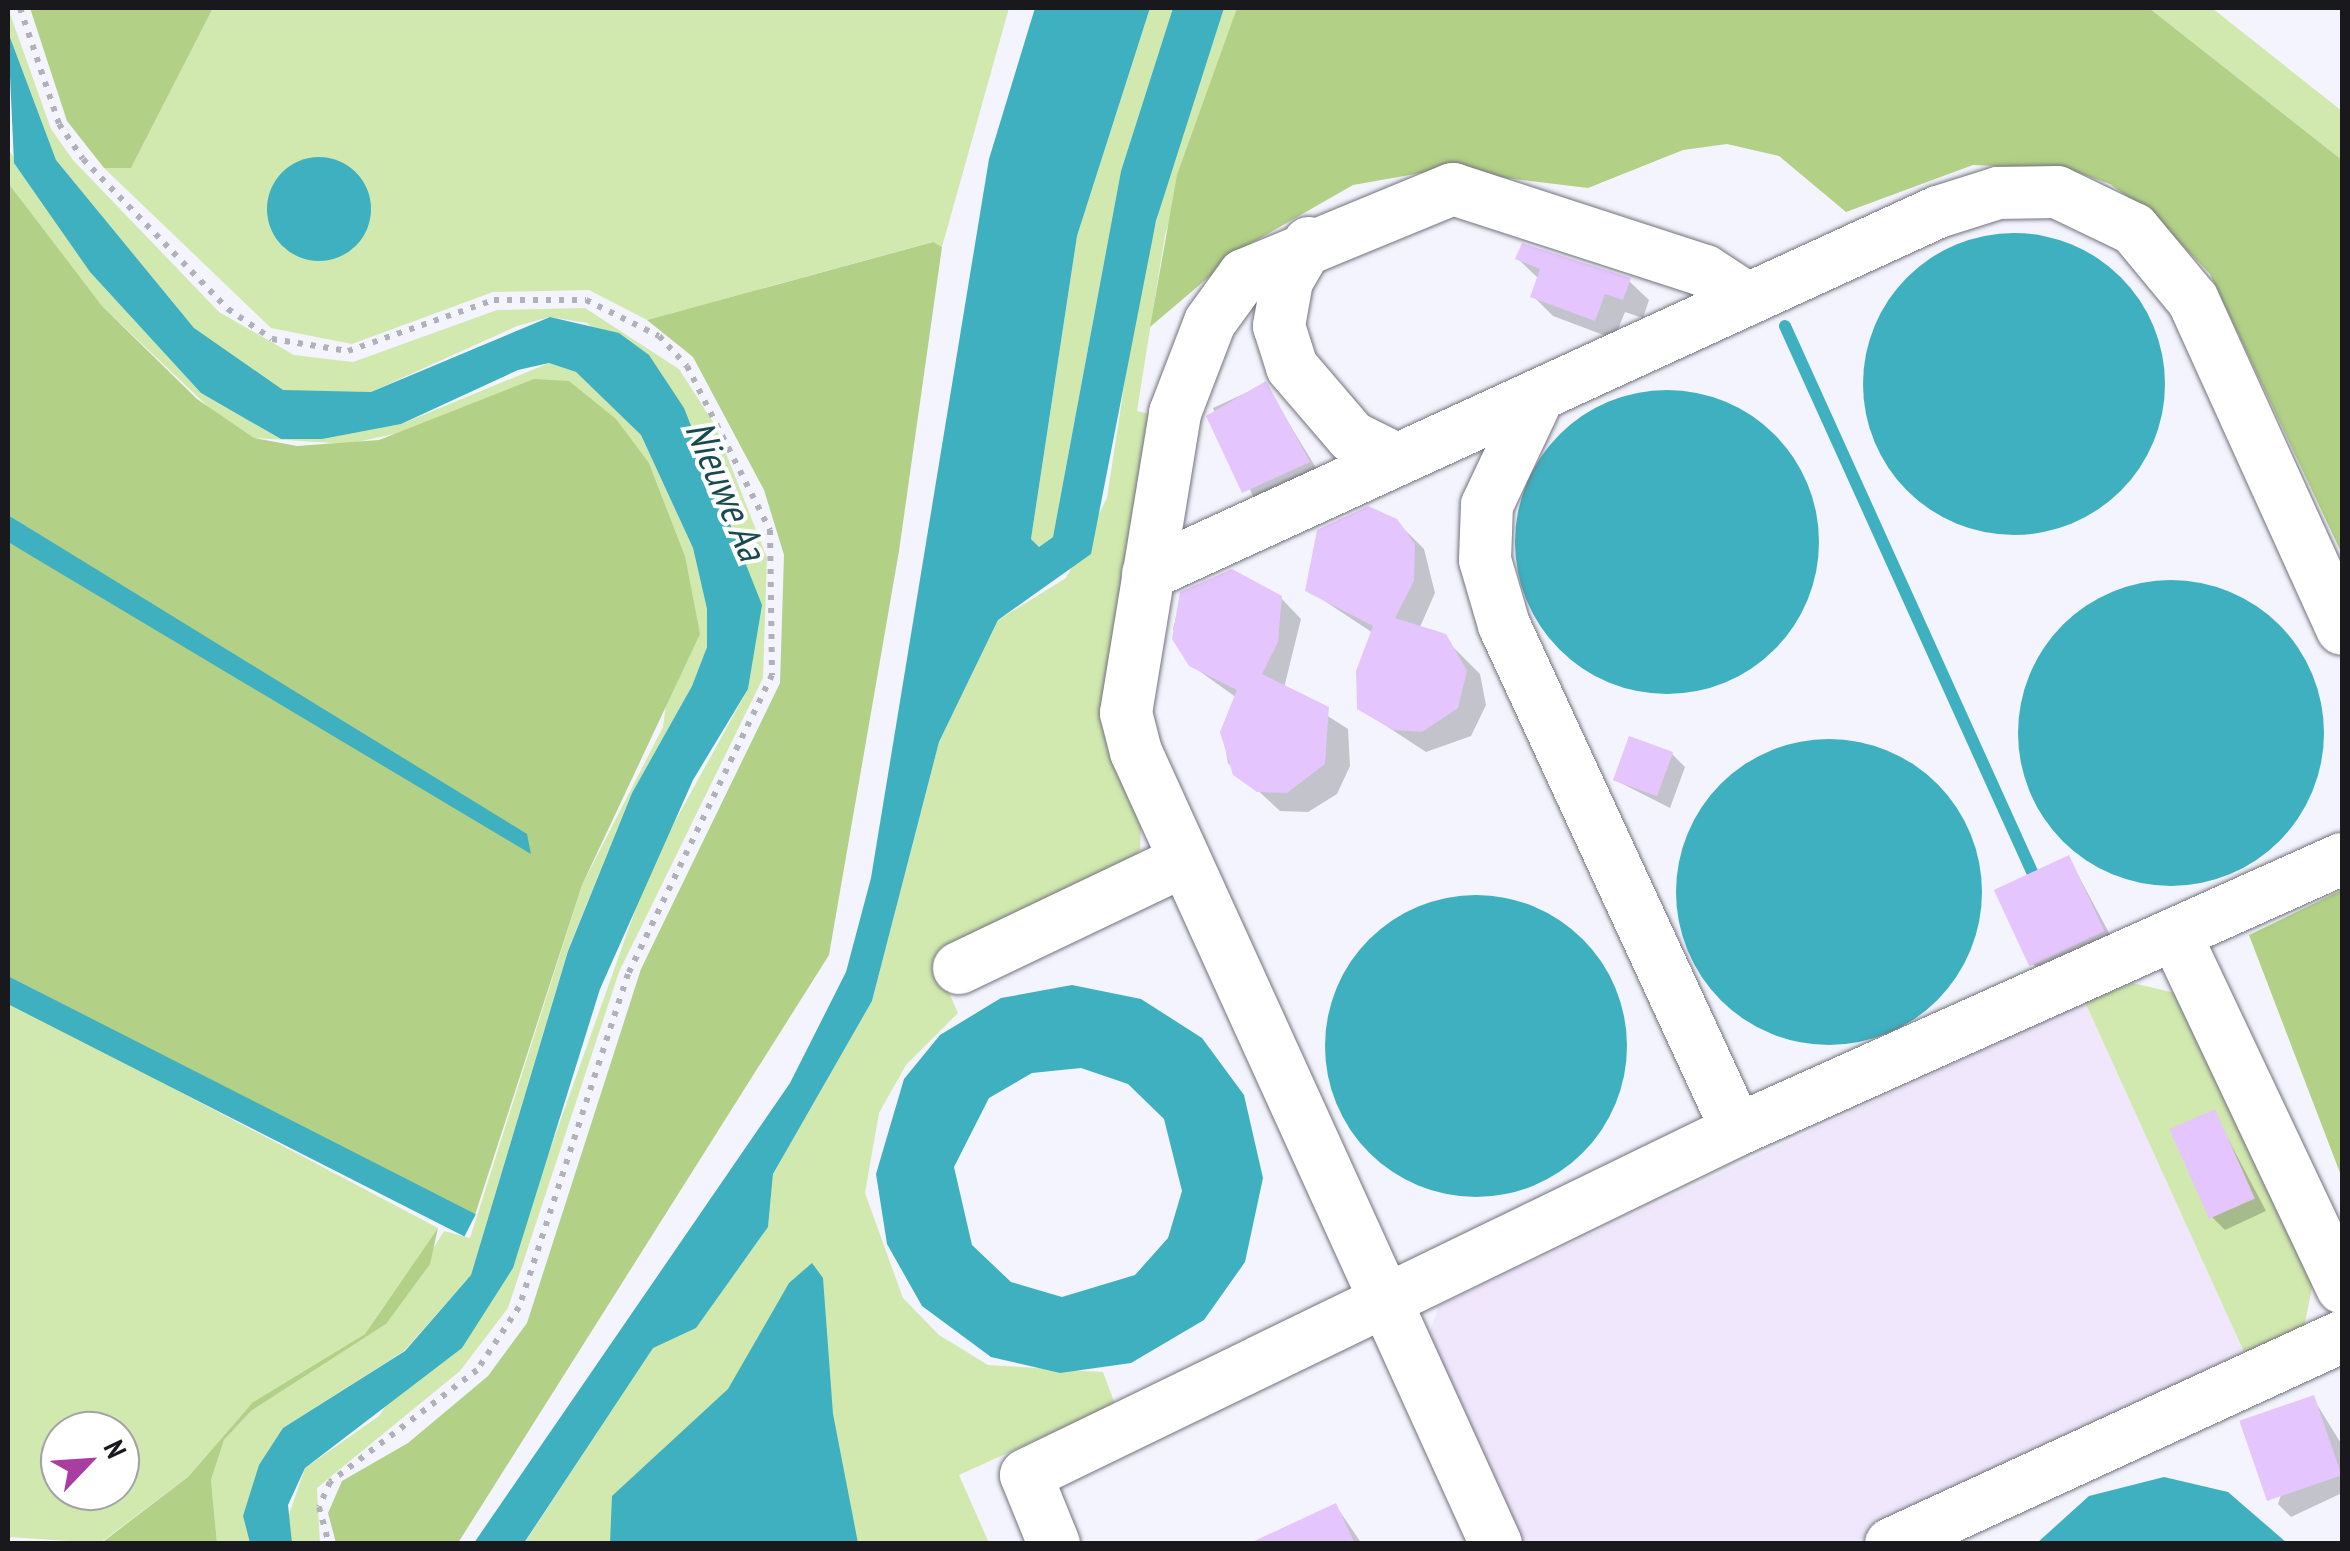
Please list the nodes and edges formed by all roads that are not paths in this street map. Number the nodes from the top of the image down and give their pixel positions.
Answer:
1 (1310, 242) junction
2 (1748, 299) junction
3 (1539, 395) junction
4 (1398, 460) junction
5 (1148, 574) junction
6 (2342, 629) edge
7 (2342, 859) edge
8 (1185, 860) junction
9 (2175, 934) junction
10 (959, 968) dead end
11 (1737, 1130) junction
12 (2342, 1288) edge
13 (1386, 1301) junction
14 (2342, 1337) edge
15 (1908, 1540) edge
16 (1054, 1544) edge
17 (1496, 1544) edge

1 - 2 lane
1 - 4 lane
1 - 5 lane
2 - 3 lane
2 - 6 lane
3 - 4 lane
3 - 11 lane
4 - 5 lane
5 - 8 lane
7 - 9 lane
8 - 10 lane
8 - 13 lane
9 - 11 lane
9 - 12 lane
11 - 13 lane
13 - 16 lane
13 - 17 lane
14 - 15 lane

